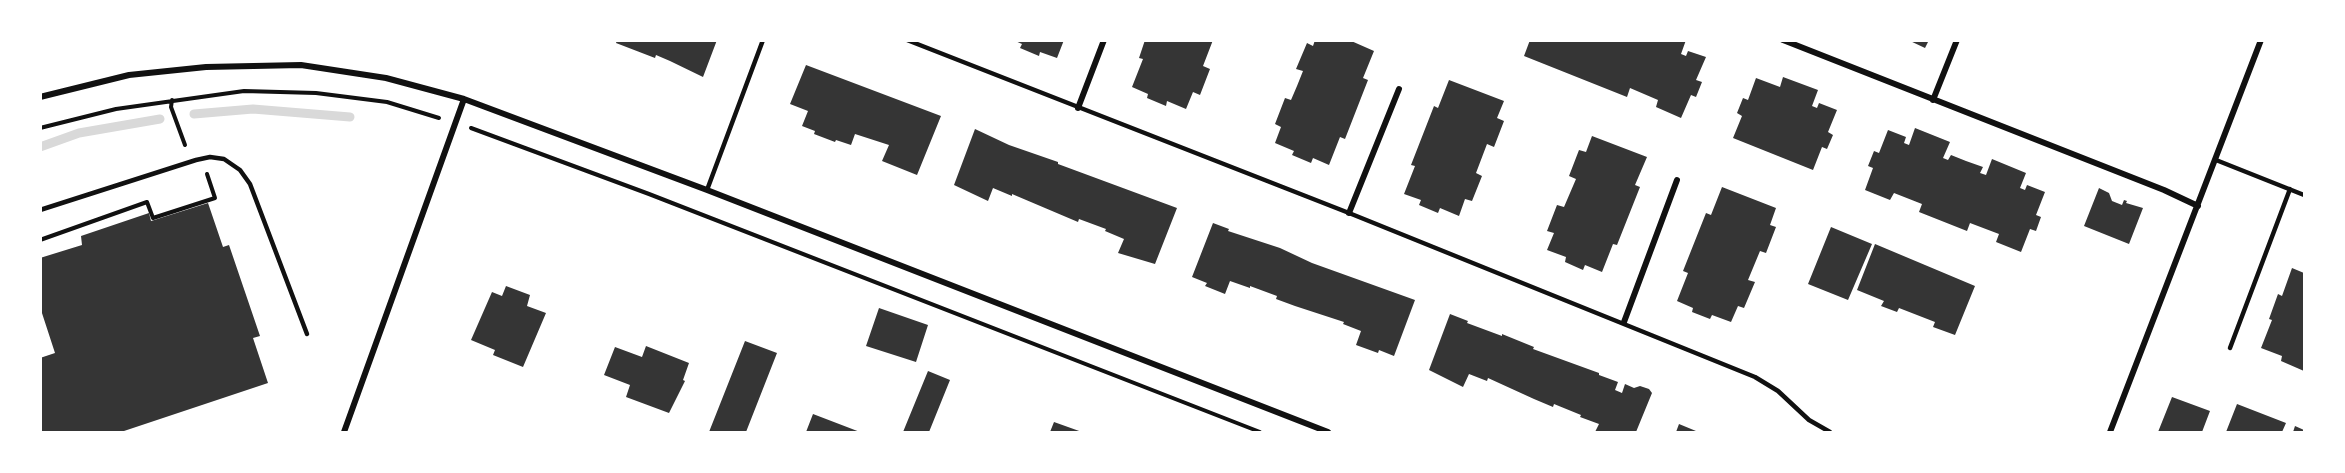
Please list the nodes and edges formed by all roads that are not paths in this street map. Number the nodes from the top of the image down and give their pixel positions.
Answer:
1 (763, 40) edge
2 (907, 40) edge
3 (1104, 40) edge
4 (1783, 40) edge
5 (1957, 40) edge
6 (2261, 40) edge
7 (1399, 89) dead end
8 (40, 97) edge
9 (464, 99) junction
10 (1933, 100) junction
11 (1078, 108) junction
12 (2216, 160) junction
13 (1677, 180) dead end
14 (2290, 189) junction
15 (706, 190) junction
16 (2304, 195) edge
17 (2198, 206) junction
18 (40, 210) edge
19 (1350, 213) junction
20 (1624, 322) junction
21 (307, 334) dead end
22 (2230, 348) dead end
23 (344, 432) edge
24 (1328, 432) edge
25 (1830, 432) edge
26 (2110, 432) edge

1 - 15 lane
2 - 11 lane
3 - 11 street
4 - 10 street
5 - 10 street
6 - 12 street
7 - 19 street
8 - 9 street
9 - 15 street
9 - 23 street
10 - 17 street
11 - 19 lane
12 - 14 lane
12 - 17 street
13 - 20 street
14 - 16 lane
14 - 22 lane
15 - 24 street
17 - 26 street
18 - 21 lane
19 - 20 lane
20 - 25 lane

